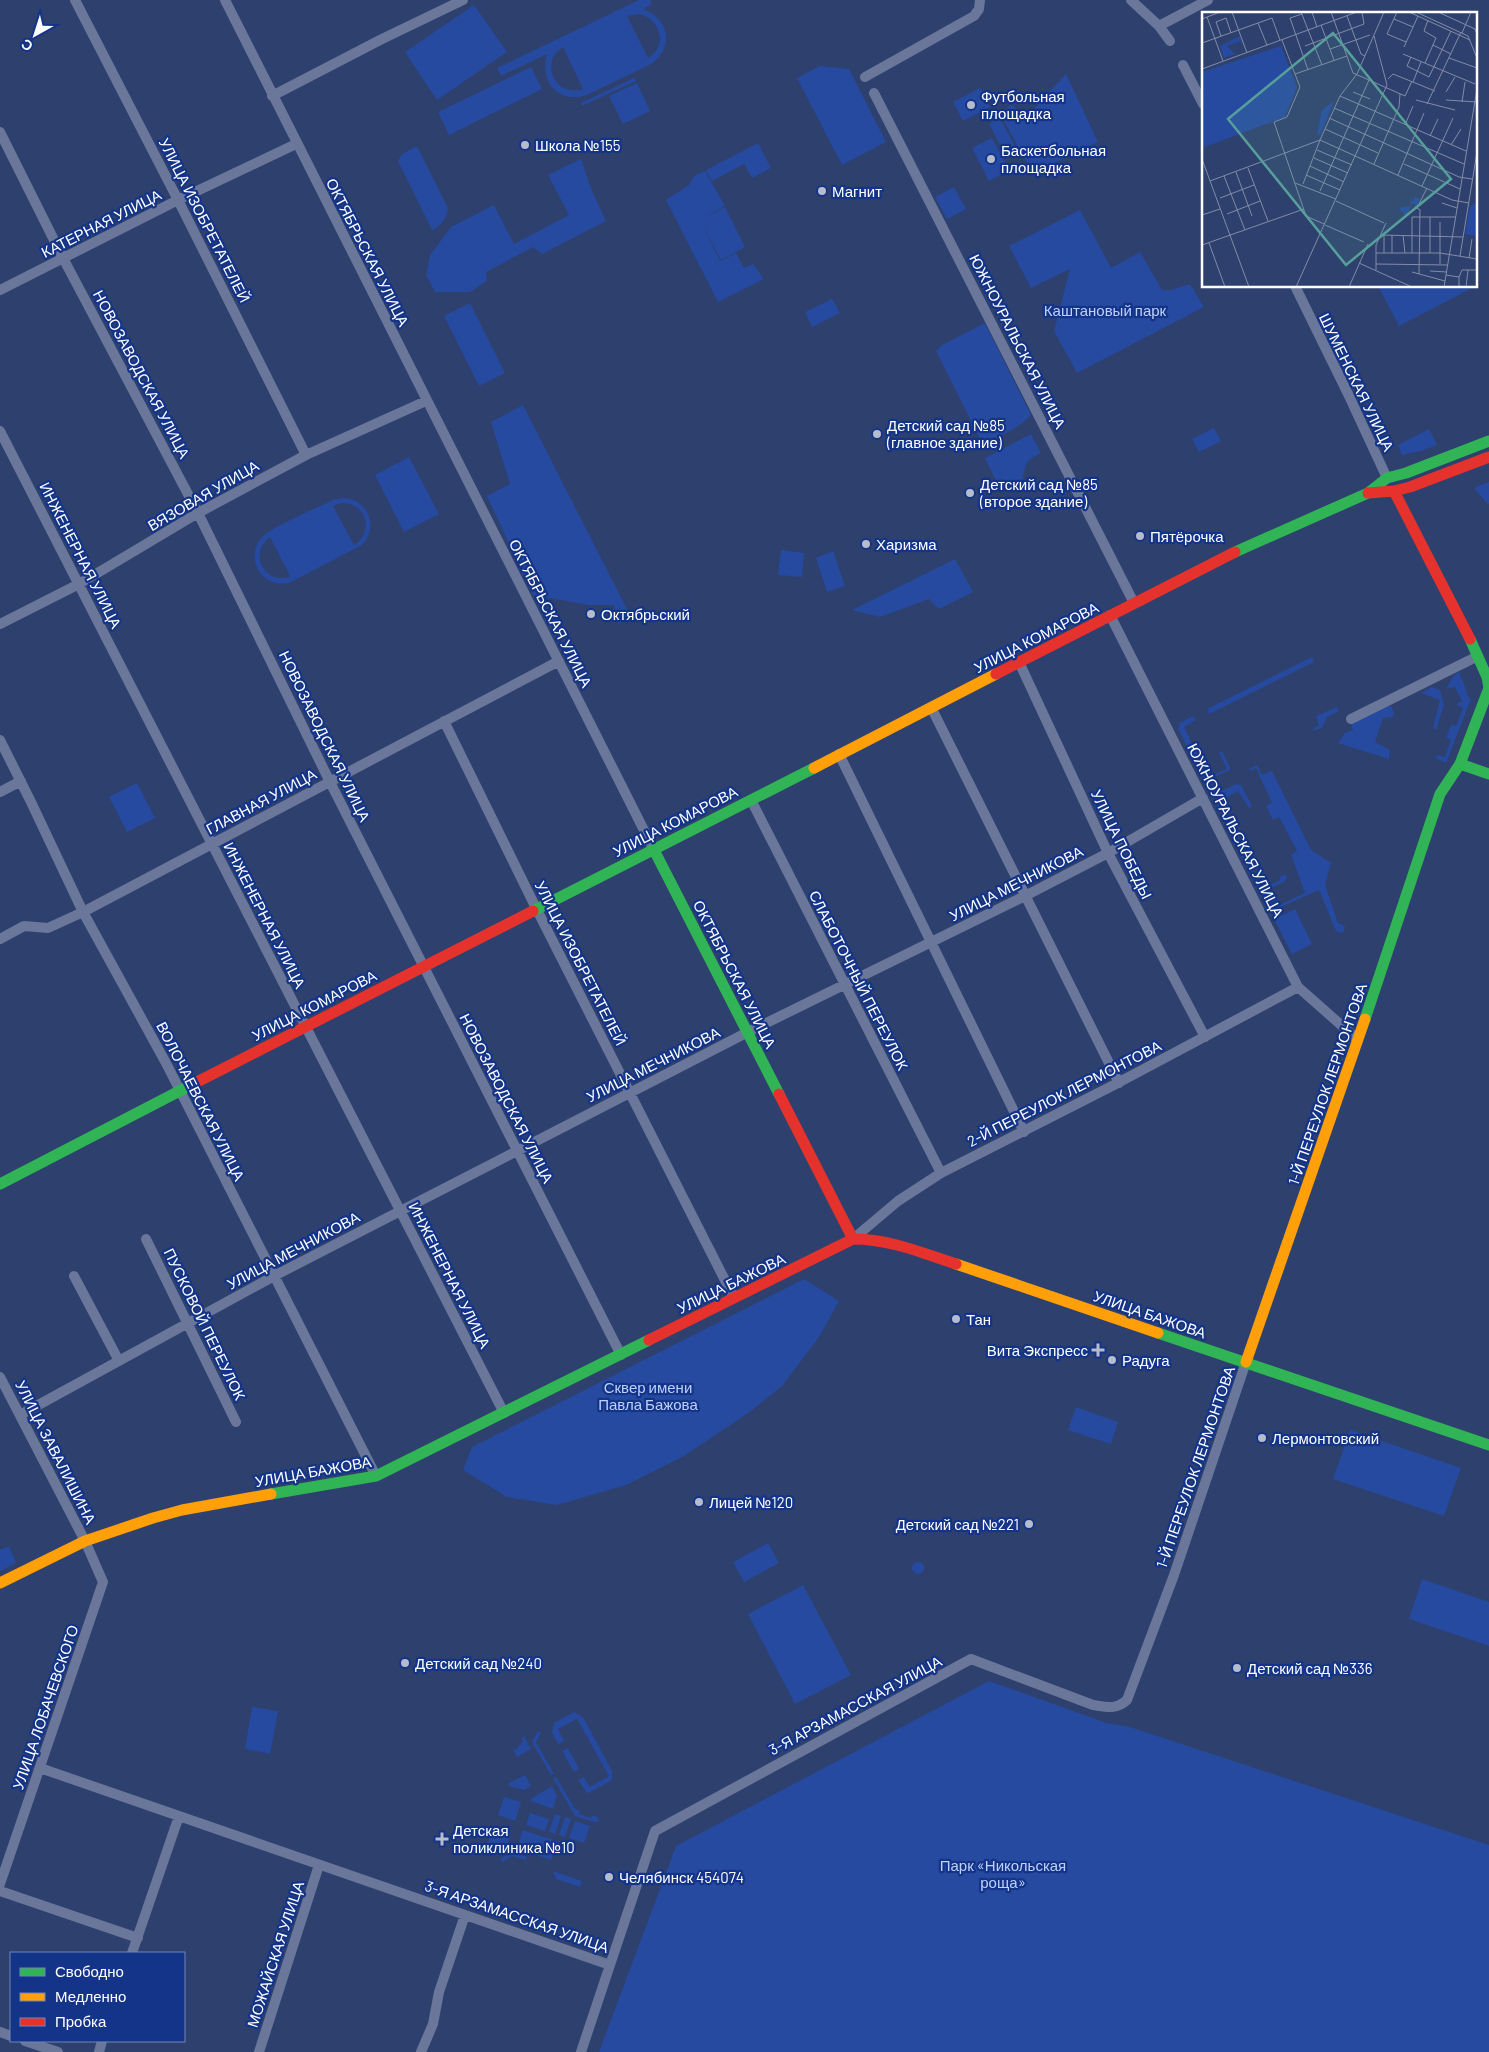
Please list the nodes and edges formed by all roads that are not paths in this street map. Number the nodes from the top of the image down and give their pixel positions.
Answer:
1 (75, 0) edge
2 (225, 0) edge
3 (463, 0) edge
4 (980, 0) edge
5 (1131, 0) edge
6 (1208, 0) edge
7 (1160, 26) junction
8 (1170, 41) dead end
9 (1183, 66) dead end
10 (865, 77) dead end
11 (874, 93) dead end
12 (272, 96) junction
13 (1202, 102) edge
14 (0, 132) edge
15 (296, 144) junction
16 (178, 200) junction
17 (63, 258) junction
18 (1296, 288) edge
19 (0, 290) edge
20 (426, 400) junction
21 (0, 431) edge
22 (1489, 440) edge
23 (306, 455) junction
24 (1489, 457) edge
25 (1387, 478) junction
26 (1394, 491) junction
27 (1368, 493) junction
28 (198, 513) junction
29 (79, 584) junction
30 (1134, 603) junction
31 (1110, 615) junction
32 (0, 624) edge
33 (1478, 656) junction
34 (559, 661) junction
35 (1019, 662) junction
36 (931, 707) junction
37 (1351, 719) dead end
38 (444, 722) junction
39 (0, 740) edge
40 (839, 754) junction
41 (1460, 764) junction
42 (1489, 774) edge
43 (21, 781) junction
44 (330, 782) junction
45 (0, 792) edge
46 (1203, 798) junction
47 (751, 800) junction
48 (212, 844) junction
49 (654, 850) junction
50 (1108, 853) junction
51 (1025, 896) junction
52 (536, 908) junction
53 (83, 912) junction
54 (0, 939) edge
55 (931, 942) junction
56 (423, 966) junction
57 (844, 985) junction
58 (1298, 986) junction
59 (305, 1027) junction
60 (748, 1032) junction
61 (1205, 1037) junction
62 (1358, 1040) junction
63 (1119, 1083) junction
64 (180, 1091) junction
65 (630, 1093) junction
66 (1024, 1132) junction
67 (517, 1151) junction
68 (941, 1173) junction
69 (0, 1184) edge
70 (401, 1211) junction
71 (146, 1239) dead end
72 (853, 1239) junction
73 (74, 1276) dead end
74 (274, 1276) junction
75 (734, 1298) junction
76 (189, 1322) junction
77 (621, 1355) junction
78 (119, 1361) junction
79 (1246, 1362) junction
80 (0, 1377) edge
81 (504, 1413) junction
82 (20, 1414) junction
83 (236, 1422) dead end
84 (1489, 1445) edge
85 (376, 1476) junction
86 (85, 1541) junction
87 (0, 1584) edge
88 (1127, 1700) joint
89 (40, 1768) junction
90 (179, 1816) junction
91 (319, 1865) junction
92 (0, 1884) edge
93 (0, 1891) edge
94 (466, 1915) junction
95 (138, 1938) junction
96 (132, 1952) edge
97 (610, 1965) junction
98 (28, 2042) edge
99 (58, 2052) edge
100 (259, 2052) edge
101 (421, 2052) edge
102 (581, 2052) edge

1 - 16 street, УЛИЦА ИЗОБРЕТАТЕЛЕЙ
2 - 12 street, ОКТЯБРЬСКАЯ УЛИЦА
3 - 12 street
4 - 10 street
5 - 7 street
6 - 7 street
7 - 8 street
9 - 13 street
11 - 30 street, ЮЖНОУРАЛЬСКАЯ УЛИЦА
12 - 15 street, ОКТЯБРЬСКАЯ УЛИЦА
14 - 17 street, НОВОЗАВОДСКАЯ УЛИЦА
15 - 16 street, КАТЕРНАЯ УЛИЦА
15 - 20 street, ОКТЯБРЬСКАЯ УЛИЦА
16 - 17 street, КАТЕРНАЯ УЛИЦА
16 - 23 street, УЛИЦА ИЗОБРЕТАТЕЛЕЙ
17 - 19 street, КАТЕРНАЯ УЛИЦА
17 - 28 street, НОВОЗАВОДСКАЯ УЛИЦА
18 - 25 street, ШУМЕНСКАЯ УЛИЦА
20 - 23 street, ВЯЗОВАЯ УЛИЦА
20 - 34 street, ОКТЯБРЬСКАЯ УЛИЦА
21 - 29 street, ИНЖЕНЕРНАЯ УЛИЦА
22 - 25 main road, УЛИЦА КОМАРОВА
23 - 28 street, ВЯЗОВАЯ УЛИЦА
24 - 26 main road, УЛИЦА КОМАРОВА
25 - 26 main road, ШУМЕНСКАЯ УЛИЦА
25 - 27 main road, УЛИЦА КОМАРОВА
26 - 27 main road, УЛИЦА КОМАРОВА
26 - 33 main road, 1-Й ПЕРЕУЛОК ЛЕРМОНТОВА
27 - 30 main road, УЛИЦА КОМАРОВА
28 - 29 street, ВЯЗОВАЯ УЛИЦА
28 - 44 street, НОВОЗАВОДСКАЯ УЛИЦА
29 - 32 street, ВЯЗОВАЯ УЛИЦА
29 - 48 street, ИНЖЕНЕРНАЯ УЛИЦА
30 - 31 main road, УЛИЦА КОМАРОВА
31 - 35 main road, УЛИЦА КОМАРОВА
31 - 46 street, ЮЖНОУРАЛЬСКАЯ УЛИЦА
33 - 37 street
33 - 41 main road, 1-Й ПЕРЕУЛОК ЛЕРМОНТОВА
34 - 38 street, ГЛАВНАЯ УЛИЦА
34 - 49 street, ОКТЯБРЬСКАЯ УЛИЦА
35 - 36 main road, УЛИЦА КОМАРОВА
35 - 50 street, УЛИЦА ПОБЕДЫ
36 - 40 main road, УЛИЦА КОМАРОВА
36 - 51 street
38 - 44 street, ГЛАВНАЯ УЛИЦА
38 - 52 street, УЛИЦА ИЗОБРЕТАТЕЛЕЙ
39 - 43 street, ВОЛОЧАЕВСКАЯ УЛИЦА
40 - 47 main road, УЛИЦА КОМАРОВА
40 - 55 street
41 - 42 main road
41 - 62 main road, 1-Й ПЕРЕУЛОК ЛЕРМОНТОВА
43 - 45 street
43 - 53 street, ВОЛОЧАЕВСКАЯ УЛИЦА
44 - 48 street, ГЛАВНАЯ УЛИЦА
44 - 56 street, НОВОЗАВОДСКАЯ УЛИЦА
46 - 50 street, УЛИЦА МЕЧНИКОВА
46 - 58 street, ЮЖНОУРАЛЬСКАЯ УЛИЦА
47 - 49 main road, УЛИЦА КОМАРОВА
47 - 57 street, СЛАБОТОЧНЫЙ ПЕРЕУЛОК
48 - 53 street, ГЛАВНАЯ УЛИЦА
48 - 59 street, ИНЖЕНЕРНАЯ УЛИЦА
49 - 52 main road, УЛИЦА КОМАРОВА
49 - 60 main road, ОКТЯБРЬСКАЯ УЛИЦА
50 - 51 street, УЛИЦА МЕЧНИКОВА
50 - 61 street, УЛИЦА ПОБЕДЫ
51 - 55 street, УЛИЦА МЕЧНИКОВА
51 - 63 street
52 - 56 main road, УЛИЦА КОМАРОВА
52 - 65 street, УЛИЦА ИЗОБРЕТАТЕЛЕЙ
53 - 54 street, ГЛАВНАЯ УЛИЦА
53 - 64 street, ВОЛОЧАЕВСКАЯ УЛИЦА
55 - 57 street, УЛИЦА МЕЧНИКОВА
55 - 66 street
56 - 59 main road, УЛИЦА КОМАРОВА
56 - 67 street, НОВОЗАВОДСКАЯ УЛИЦА
57 - 60 street, УЛИЦА МЕЧНИКОВА
57 - 68 street, СЛАБОТОЧНЫЙ ПЕРЕУЛОК
58 - 61 street, 2-Й ПЕРЕУЛОК ЛЕРМОНТОВА
58 - 62 street, ЮЖНОУРАЛЬСКАЯ УЛИЦА
59 - 64 main road, УЛИЦА КОМАРОВА
59 - 70 street, ИНЖЕНЕРНАЯ УЛИЦА
60 - 65 street, УЛИЦА МЕЧНИКОВА
60 - 72 main road, ОКТЯБРЬСКАЯ УЛИЦА
61 - 63 street, 2-Й ПЕРЕУЛОК ЛЕРМОНТОВА
62 - 79 main road, 1-Й ПЕРЕУЛОК ЛЕРМОНТОВА
63 - 66 street, 2-Й ПЕРЕУЛОК ЛЕРМОНТОВА
64 - 69 main road, УЛИЦА КОМАРОВА
64 - 74 street, ВОЛОЧАЕВСКАЯ УЛИЦА
65 - 67 street, УЛИЦА МЕЧНИКОВА
65 - 75 street, УЛИЦА ИЗОБРЕТАТЕЛЕЙ
66 - 68 street, 2-Й ПЕРЕУЛОК ЛЕРМОНТОВА
67 - 70 street, УЛИЦА МЕЧНИКОВА
67 - 77 street, НОВОЗАВОДСКАЯ УЛИЦА
68 - 72 street, 2-Й ПЕРЕУЛОК ЛЕРМОНТОВА
70 - 74 street, УЛИЦА МЕЧНИКОВА
70 - 81 street, ИНЖЕНЕРНАЯ УЛИЦА
71 - 76 street, ПУСКОВОЙ ПЕРЕУЛОК
72 - 75 main road, УЛИЦА БАЖОВА
72 - 79 main road, УЛИЦА БАЖОВА
73 - 78 street
74 - 76 street, УЛИЦА МЕЧНИКОВА
74 - 85 street, ВОЛОЧАЕВСКАЯ УЛИЦА
75 - 77 main road, УЛИЦА БАЖОВА
76 - 78 street, УЛИЦА МЕЧНИКОВА
76 - 83 street, ПУСКОВОЙ ПЕРЕУЛОК
77 - 81 main road, УЛИЦА БАЖОВА
78 - 82 street, УЛИЦА МЕЧНИКОВА
79 - 84 main road, УЛИЦА БАЖОВА
79 - 88 street, 1-Й ПЕРЕУЛОК ЛЕРМОНТОВА
80 - 82 street, УЛИЦА ЗАВАЛИШИНА
81 - 85 main road, УЛИЦА БАЖОВА
82 - 86 street, УЛИЦА ЗАВАЛИШИНА
85 - 86 main road, УЛИЦА БАЖОВА
86 - 87 main road, УЛИЦА БАЖОВА
86 - 89 street, УЛИЦА ЛОБАЧЕВСКОГО
88 - 97 street, 3-Я АРЗАМАССКАЯ УЛИЦА
89 - 90 street, 3-Я АРЗАМАССКАЯ УЛИЦА
89 - 92 street, УЛИЦА ЛОБАЧЕВСКОГО
90 - 91 street, 3-Я АРЗАМАССКАЯ УЛИЦА
90 - 95 street
91 - 94 street, 3-Я АРЗАМАССКАЯ УЛИЦА
91 - 100 street, МОЖАЙСКАЯ УЛИЦА
93 - 95 street
94 - 97 street, 3-Я АРЗАМАССКАЯ УЛИЦА
94 - 101 street
95 - 96 street
97 - 102 street
98 - 99 street

